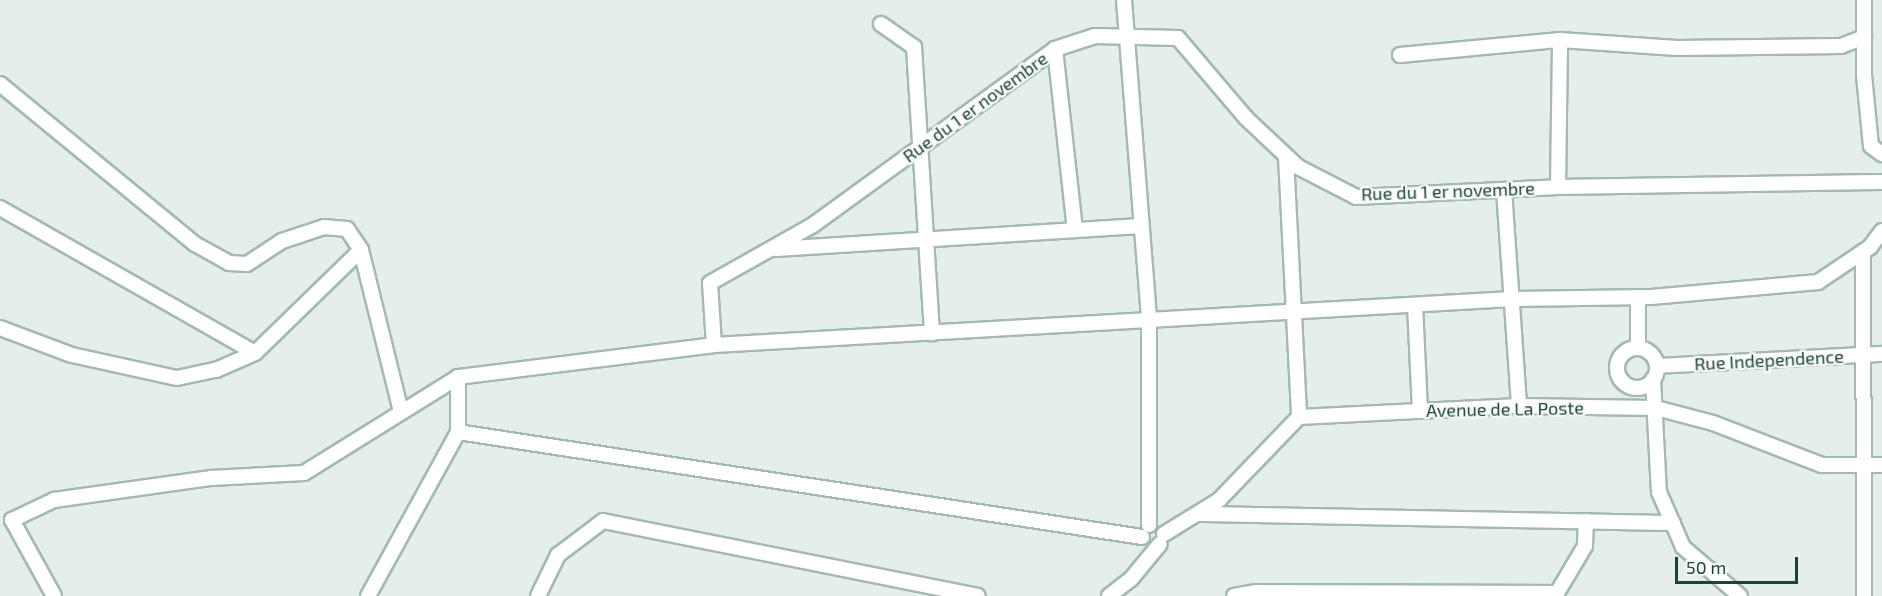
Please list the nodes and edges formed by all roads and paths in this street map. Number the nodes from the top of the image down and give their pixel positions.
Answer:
1 (1124, 0) edge
2 (1864, 0) edge
3 (881, 24) dead end
4 (1127, 37) junction
5 (1864, 37) junction
6 (1560, 40) junction
7 (1055, 49) junction
8 (1400, 56) dead end
9 (0, 84) edge
10 (921, 147) junction
11 (1881, 152) edge
12 (1286, 157) junction
13 (1882, 182) edge
14 (1558, 187) junction
15 (1504, 190) junction
16 (0, 208) edge
17 (1141, 226) junction
18 (1075, 230) junction
19 (1882, 231) edge
20 (926, 238) junction
21 (769, 249) junction
22 (361, 250) junction
23 (1863, 252) junction
24 (1638, 297) junction
25 (1512, 299) junction
26 (1415, 305) junction
27 (1294, 315) junction
28 (1149, 320) junction
29 (0, 328) edge
30 (932, 333) junction
31 (714, 345) junction
32 (1638, 348) junction
33 (255, 353) junction
34 (1863, 354) junction
35 (1882, 354) edge
36 (1655, 373) junction
37 (458, 377) junction
38 (1520, 406) junction
39 (1656, 408) junction
40 (1420, 411) junction
41 (401, 412) junction
42 (1299, 417) junction
43 (458, 432) junction
44 (1863, 465) junction
45 (1882, 465) edge
46 (1199, 514) junction
47 (6, 518) edge
48 (1586, 521) junction
49 (1672, 523) junction
50 (1145, 531) junction
51 (1162, 539) junction
52 (1131, 579) junction
53 (54, 596) edge
54 (368, 596) edge
55 (538, 596) edge
56 (978, 596) edge
57 (1109, 596) edge
58 (1131, 596) edge
59 (1234, 596) edge
60 (1740, 596) edge
61 (1864, 596) edge

1 - 4 street
2 - 5 street
3 - 10 street
4 - 7 street, Rue du 1 er novembre
4 - 12 street, Rue du 1 er novembre
4 - 17 street
5 - 6 street
5 - 11 street
6 - 8 street
6 - 14 street
7 - 10 street, Rue du 1 er novembre
7 - 18 street
9 - 22 street
10 - 20 street
10 - 21 street, Rue du 1 er novembre
12 - 15 street, Rue du 1 er novembre
12 - 27 street
13 - 14 street, Rue du 1 er novembre
14 - 15 street, Rue du 1 er novembre
15 - 25 street
16 - 33 street
17 - 18 street
17 - 28 street
18 - 20 street
19 - 23 street
20 - 21 street
20 - 30 street
21 - 31 street, Rue du 1 er novembre
22 - 33 street
22 - 41 street
23 - 24 street
23 - 34 street
24 - 25 street
24 - 32 street
25 - 26 street
25 - 38 street
26 - 27 street
26 - 40 street
27 - 28 street
27 - 42 street
28 - 30 street
28 - 50 street
29 - 33 street
30 - 31 street
31 - 37 street
32 - 36 street
32 - 36 street
34 - 35 street, Rue Independence
34 - 36 street, Rue Independence
34 - 44 street
36 - 39 street
37 - 41 street
37 - 43 street
38 - 39 street, Avenue de La Poste
38 - 40 street, Avenue de La Poste
39 - 44 street, Avenue de La Poste
39 - 49 street
40 - 42 street, Avenue de La Poste
41 - 47 street
42 - 46 street
43 - 50 street
43 - 54 street
44 - 45 street, Avenue de La Poste
44 - 61 street
46 - 48 street
46 - 51 street
47 - 53 street
48 - 49 street
48 - 59 street
49 - 60 street
50 - 51 street
50 - 51 street
51 - 52 street
52 - 57 street
52 - 58 street
55 - 56 street

